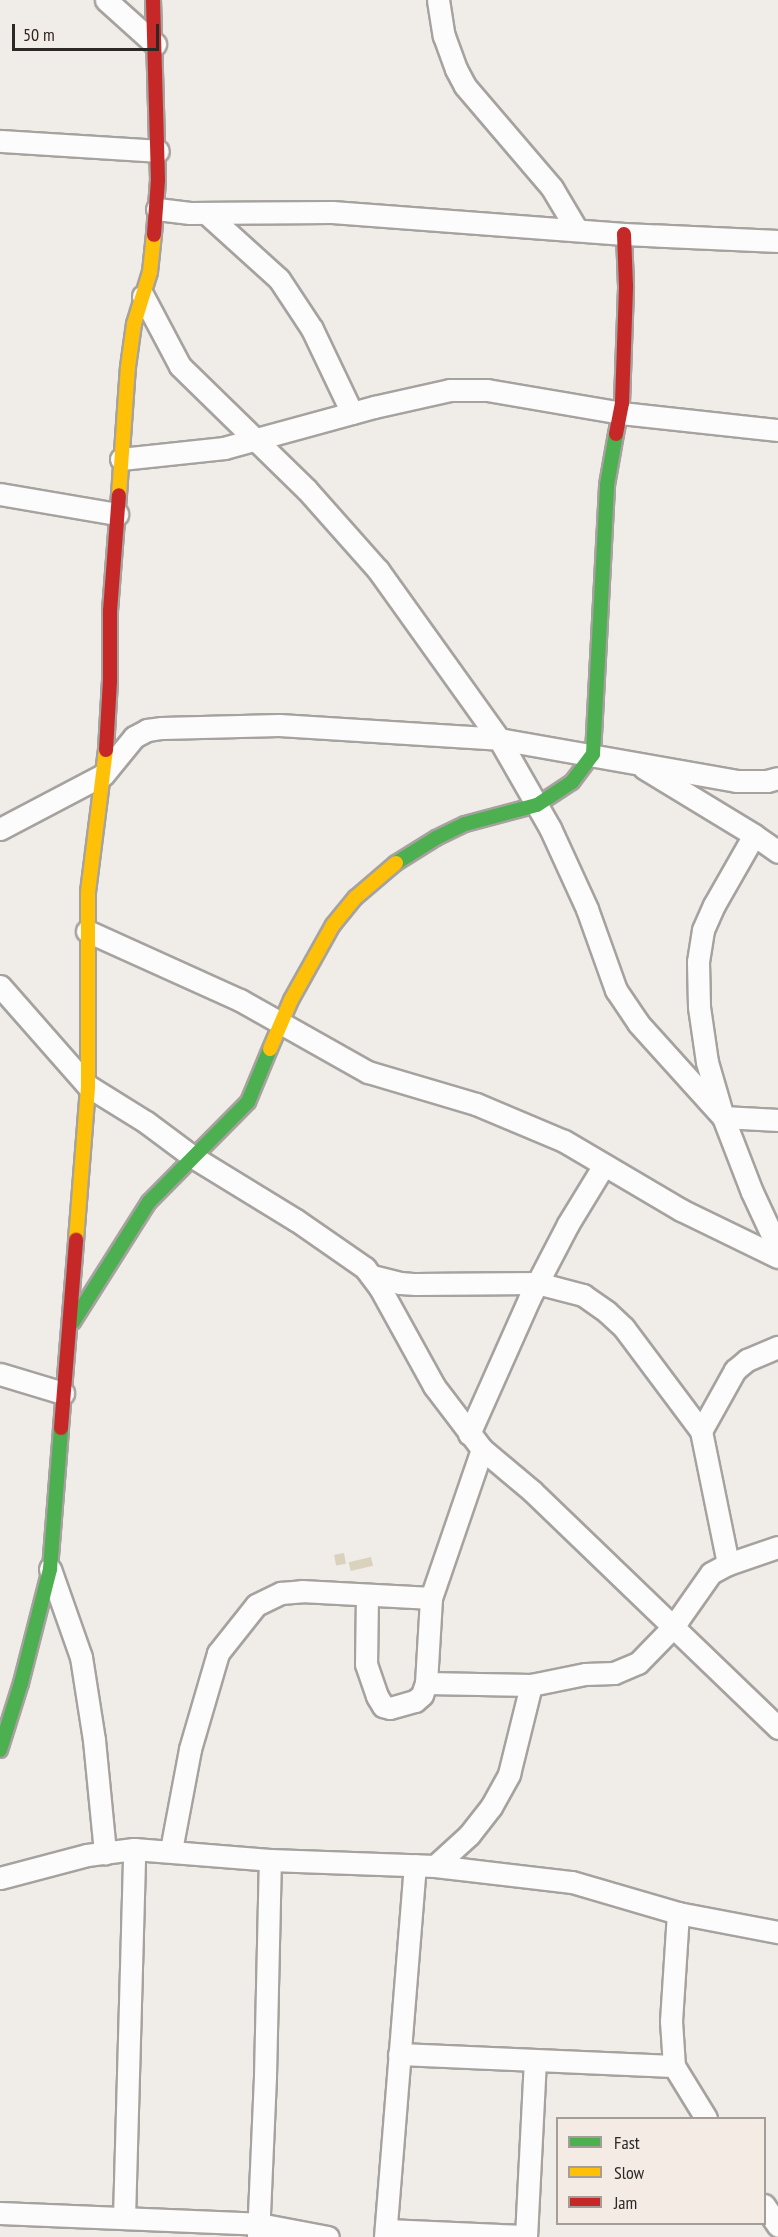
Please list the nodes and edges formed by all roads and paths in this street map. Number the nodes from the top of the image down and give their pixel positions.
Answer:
1 (106, 0) edge
2 (153, 0) edge
3 (438, 0) edge
4 (155, 44) junction
5 (0, 141) edge
6 (158, 151) junction
7 (157, 209) junction
8 (206, 213) junction
9 (578, 230) junction
10 (624, 234) junction
11 (778, 241) edge
12 (142, 296) junction
13 (621, 412) junction
14 (352, 413) junction
15 (778, 430) edge
16 (254, 441) junction
17 (121, 459) junction
18 (0, 494) edge
19 (117, 514) junction
20 (499, 739) junction
21 (593, 754) junction
22 (629, 760) junction
23 (104, 776) junction
24 (778, 778) edge
25 (537, 805) junction
26 (0, 829) edge
27 (754, 835) junction
28 (778, 852) edge
29 (87, 931) junction
30 (0, 986) edge
31 (282, 1022) junction
32 (88, 1086) junction
33 (723, 1117) junction
34 (778, 1120) edge
35 (194, 1157) junction
36 (604, 1165) junction
37 (778, 1248) edge
38 (778, 1257) edge
39 (372, 1276) junction
40 (537, 1283) junction
41 (69, 1327) junction
42 (778, 1347) edge
43 (0, 1374) edge
44 (63, 1393) junction
45 (701, 1431) junction
46 (475, 1442) junction
47 (778, 1547) edge
48 (728, 1564) junction
49 (50, 1569) junction
50 (367, 1595) junction
51 (430, 1598) junction
52 (673, 1627) junction
53 (426, 1683) junction
54 (531, 1685) junction
55 (778, 1728) edge
56 (0, 1750) edge
57 (134, 1850) junction
58 (171, 1850) junction
59 (105, 1853) junction
60 (270, 1860) junction
61 (425, 1866) junction
62 (0, 1878) edge
63 (678, 1912) junction
64 (778, 1932) edge
65 (399, 2054) junction
66 (535, 2061) junction
67 (674, 2066) junction
68 (705, 2117) edge
69 (766, 2207) edge
70 (0, 2213) edge
71 (124, 2218) junction
72 (778, 2226) edge
73 (258, 2231) edge
74 (386, 2234) edge
75 (328, 2237) edge
76 (526, 2237) edge

1 - 4 street
2 - 4 street
3 - 9 street
4 - 6 street
5 - 6 street
6 - 7 street
7 - 8 street
7 - 12 street
8 - 9 street
8 - 14 street
9 - 10 street
10 - 11 street
10 - 13 street
12 - 16 street
12 - 17 street
13 - 14 street
13 - 15 street
13 - 21 street
14 - 16 street
16 - 17 street
16 - 20 street
17 - 19 street
18 - 19 street
19 - 23 street
20 - 21 street
20 - 23 street
20 - 25 street
21 - 22 street
21 - 25 street
22 - 24 street
22 - 27 street
23 - 26 street
23 - 29 street
25 - 31 street
25 - 33 street
27 - 28 street
27 - 33 street
29 - 31 street
29 - 32 street
30 - 32 street
31 - 35 street
31 - 36 street
32 - 35 street
32 - 41 street
33 - 34 street
33 - 37 street
35 - 39 street
35 - 41 street
36 - 38 street
36 - 40 street
39 - 40 street
39 - 46 street
40 - 45 street
40 - 46 street
41 - 44 street
42 - 45 street
43 - 44 street
44 - 49 street
45 - 48 street
46 - 51 street
46 - 52 street
47 - 48 street
48 - 52 street
49 - 56 street
49 - 59 street
50 - 51 street
50 - 53 street
50 - 58 street
51 - 53 street
52 - 54 street
52 - 55 street
53 - 54 street
54 - 61 street
57 - 58 street
57 - 59 street
57 - 71 street
58 - 60 street
59 - 62 street
60 - 61 street
60 - 73 street
61 - 63 street
61 - 65 street
63 - 64 street
63 - 67 street
65 - 66 street
65 - 74 street
66 - 67 street
66 - 76 street
67 - 68 street
69 - 72 street
70 - 71 street
71 - 73 street
73 - 75 street
74 - 76 street

